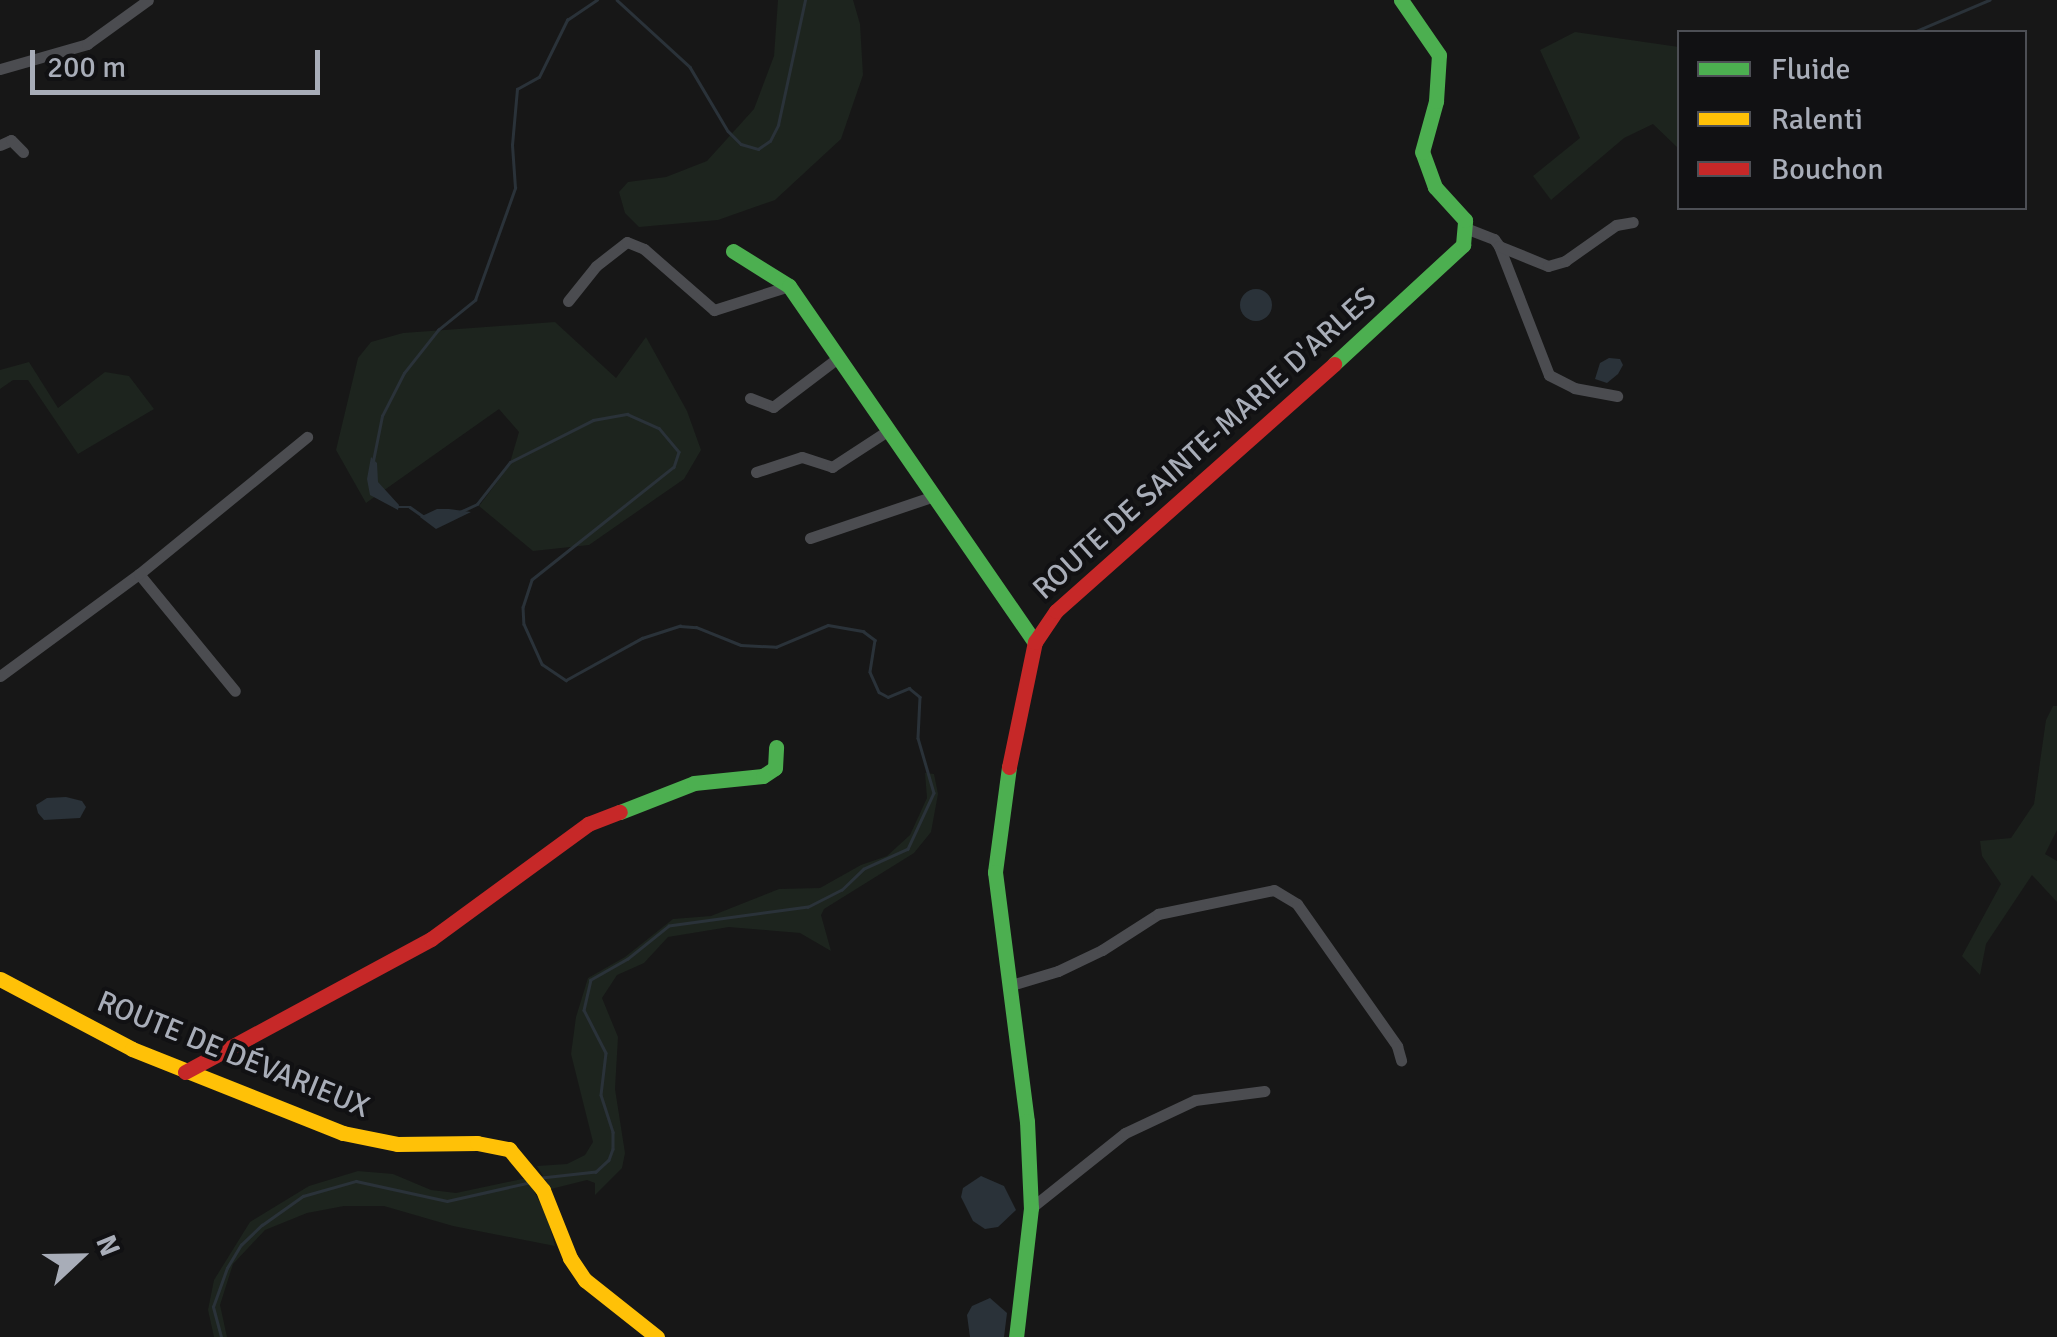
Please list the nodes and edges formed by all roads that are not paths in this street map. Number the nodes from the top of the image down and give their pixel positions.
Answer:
1 (148, 0) edge
2 (1401, 0) edge
3 (0, 69) edge
4 (0, 145) edge
5 (23, 152) dead end
6 (1633, 222) dead end
7 (1468, 229) junction
8 (1499, 246) junction
9 (733, 251) dead end
10 (790, 286) junction
11 (568, 302) dead end
12 (839, 357) junction
13 (1616, 396) dead end
14 (750, 398) dead end
15 (890, 430) junction
16 (307, 437) dead end
17 (756, 472) dead end
18 (934, 496) junction
19 (810, 538) dead end
20 (140, 574) junction
21 (1035, 642) junction
22 (0, 676) edge
23 (235, 691) dead end
24 (776, 746) dead end
25 (0, 979) edge
26 (1011, 985) junction
27 (1401, 1060) dead end
28 (185, 1072) junction
29 (1264, 1091) dead end
30 (1031, 1208) junction
31 (658, 1337) edge
32 (1016, 1337) edge

1 - 3 street
2 - 7 street
4 - 5 street
6 - 8 street
7 - 8 street
7 - 21 street, ROUTE DE SAINTE-MARIE D'ARLES
8 - 13 street
9 - 10 street
10 - 11 street
10 - 12 street
12 - 14 street
12 - 15 street
15 - 17 street
15 - 18 street
16 - 20 street
18 - 19 street
18 - 21 street
20 - 22 street
20 - 23 street
21 - 26 street, ROUTE DE SAINTE-MARIE D'ARLES
24 - 28 street
25 - 28 street, ROUTE DE DÉVARIEUX
26 - 27 street
26 - 30 street, ROUTE DE SAINTE-MARIE D'ARLES
28 - 31 street, ROUTE DE DÉVARIEUX
29 - 30 street
30 - 32 street, ROUTE DE SAINTE-MARIE D'ARLES

